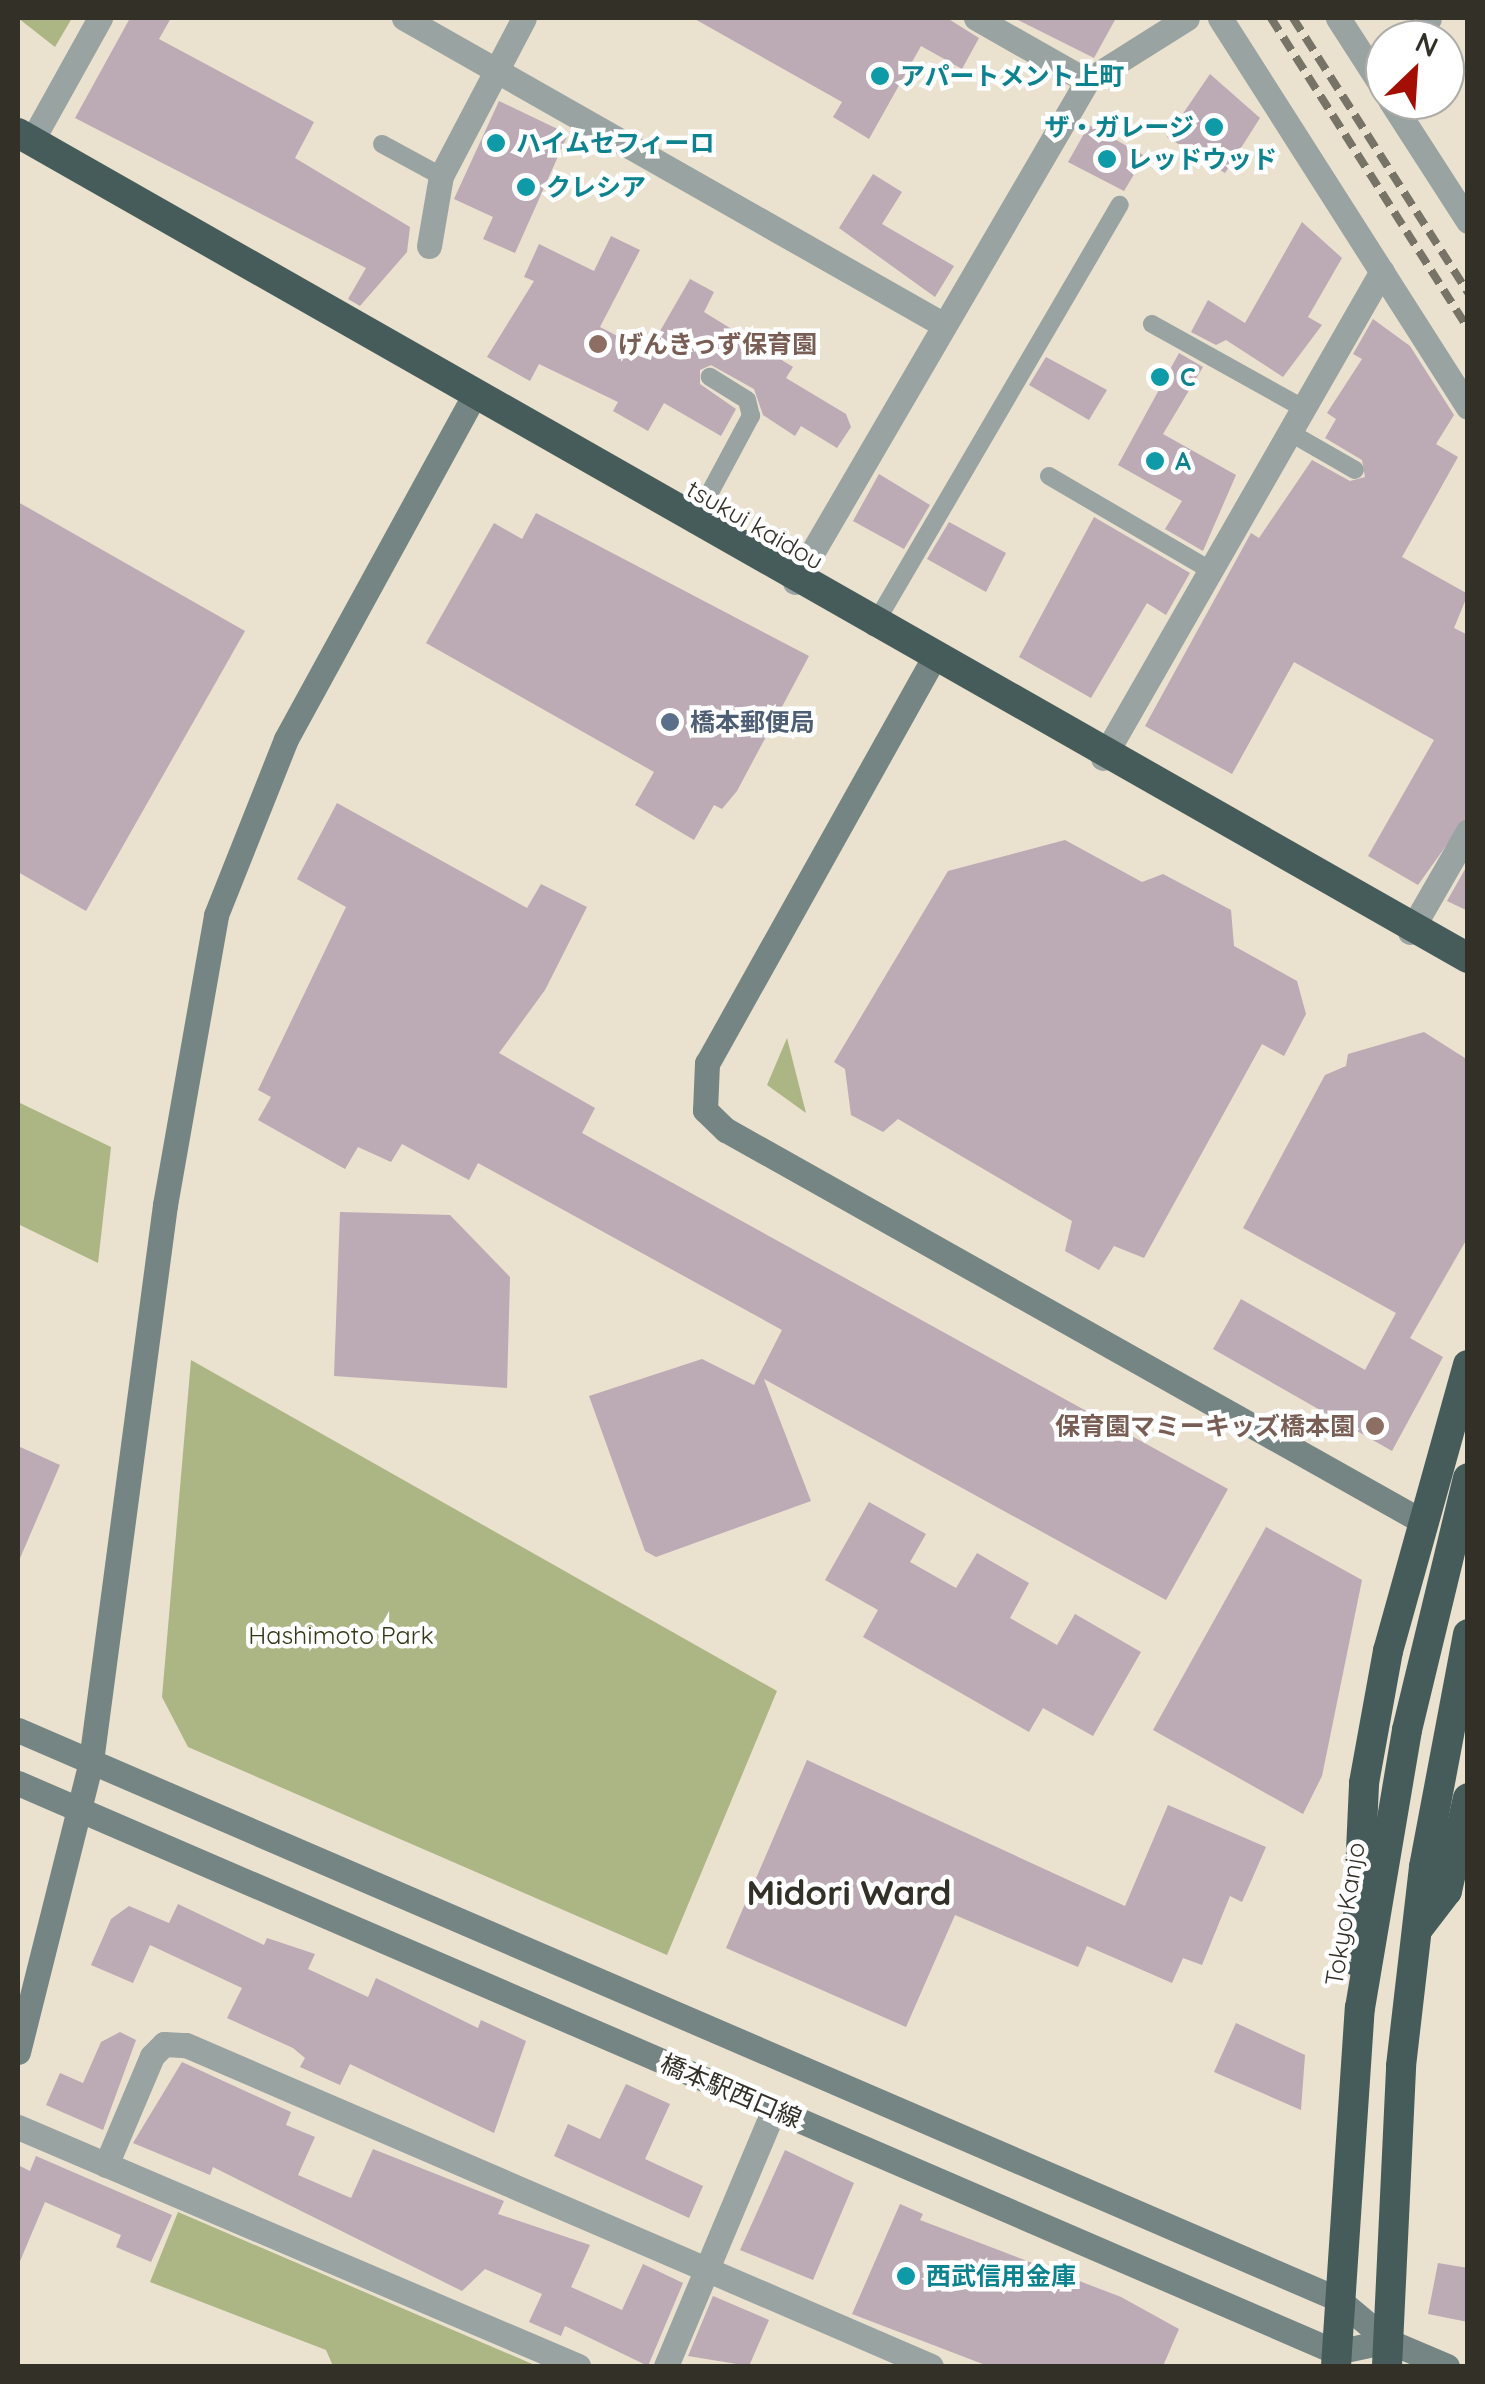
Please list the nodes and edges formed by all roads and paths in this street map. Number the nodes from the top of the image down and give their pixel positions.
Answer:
1 (100, 18) edge
2 (404, 18) edge
3 (524, 18) edge
4 (976, 18) edge
5 (1187, 18) edge
6 (1220, 18) edge
7 (1338, 18) edge
8 (1365, 44) edge
9 (494, 70) junction
10 (1086, 81) junction
11 (1403, 120) edge
12 (24, 138) edge
13 (382, 144) dead end
14 (441, 176) junction
15 (1120, 205) dead end
16 (1468, 221) edge
17 (430, 246) dead end
18 (1382, 271) junction
19 (1152, 324) dead end
20 (944, 325) junction
21 (710, 377) dead end
22 (473, 398) junction
23 (1468, 407) edge
24 (1303, 408) junction
25 (1289, 432) junction
26 (1356, 470) dead end
27 (1049, 476) dead end
28 (693, 524) junction
29 (1210, 570) junction
30 (795, 582) junction
31 (873, 627) junction
32 (932, 661) junction
33 (1102, 758) junction
34 (1468, 831) edge
35 (1410, 932) junction
36 (1468, 958) edge
37 (1468, 1365) edge
38 (1468, 1478) edge
39 (1418, 1519) junction
40 (1468, 1634) edge
41 (18, 1730) edge
42 (92, 1761) junction
43 (18, 1783) edge
44 (1468, 1798) edge
45 (82, 1810) junction
46 (1420, 1926) junction
47 (27, 1986) edge
48 (1360, 2008) junction
49 (18, 2052) edge
50 (774, 2109) junction
51 (18, 2127) edge
52 (106, 2165) junction
53 (707, 2270) junction
54 (1338, 2299) junction
55 (1388, 2354) edge
56 (1336, 2360) edge
57 (578, 2366) edge
58 (666, 2366) edge
59 (931, 2366) edge
60 (1447, 2366) edge

1 - 12 street
2 - 9 street
3 - 9 street
4 - 10 street
5 - 10 street
6 - 18 street
7 - 8 street
9 - 14 street
9 - 20 street
10 - 20 street
11 - 16 street
12 - 22 highway, tsukui kaidou
13 - 14 lane
14 - 17 street
15 - 31 lane
18 - 23 street
18 - 24 street
19 - 24 lane
20 - 30 street
21 - 28 lane
22 - 28 highway, tsukui kaidou
22 - 42 street
24 - 25 street
25 - 26 lane
25 - 29 street
27 - 29 lane
28 - 30 highway, tsukui kaidou
29 - 33 street
30 - 31 highway, tsukui kaidou
31 - 32 highway, tsukui kaidou
32 - 33 highway, tsukui kaidou
32 - 39 street
33 - 35 highway, tsukui kaidou
34 - 35 street
35 - 36 highway, tsukui kaidou
37 - 39 highway
38 - 48 highway, Tokyo Kanjo
39 - 48 highway
40 - 46 highway
41 - 42 street, 橋本駅西口線
42 - 45 street
42 - 54 street, 橋本駅西口線
43 - 45 street, 橋本駅西口線
44 - 46 highway
45 - 47 street
45 - 50 street, 橋本駅西口線
46 - 55 highway
47 - 49 street
48 - 54 highway, Tokyo Kanjo
50 - 53 street
50 - 56 street, 橋本駅西口線
51 - 52 street
52 - 53 street
52 - 57 street
53 - 58 street
53 - 59 street
54 - 55 street, 橋本駅西口線
54 - 56 highway, Tokyo Kanjo
55 - 56 street
55 - 60 street

